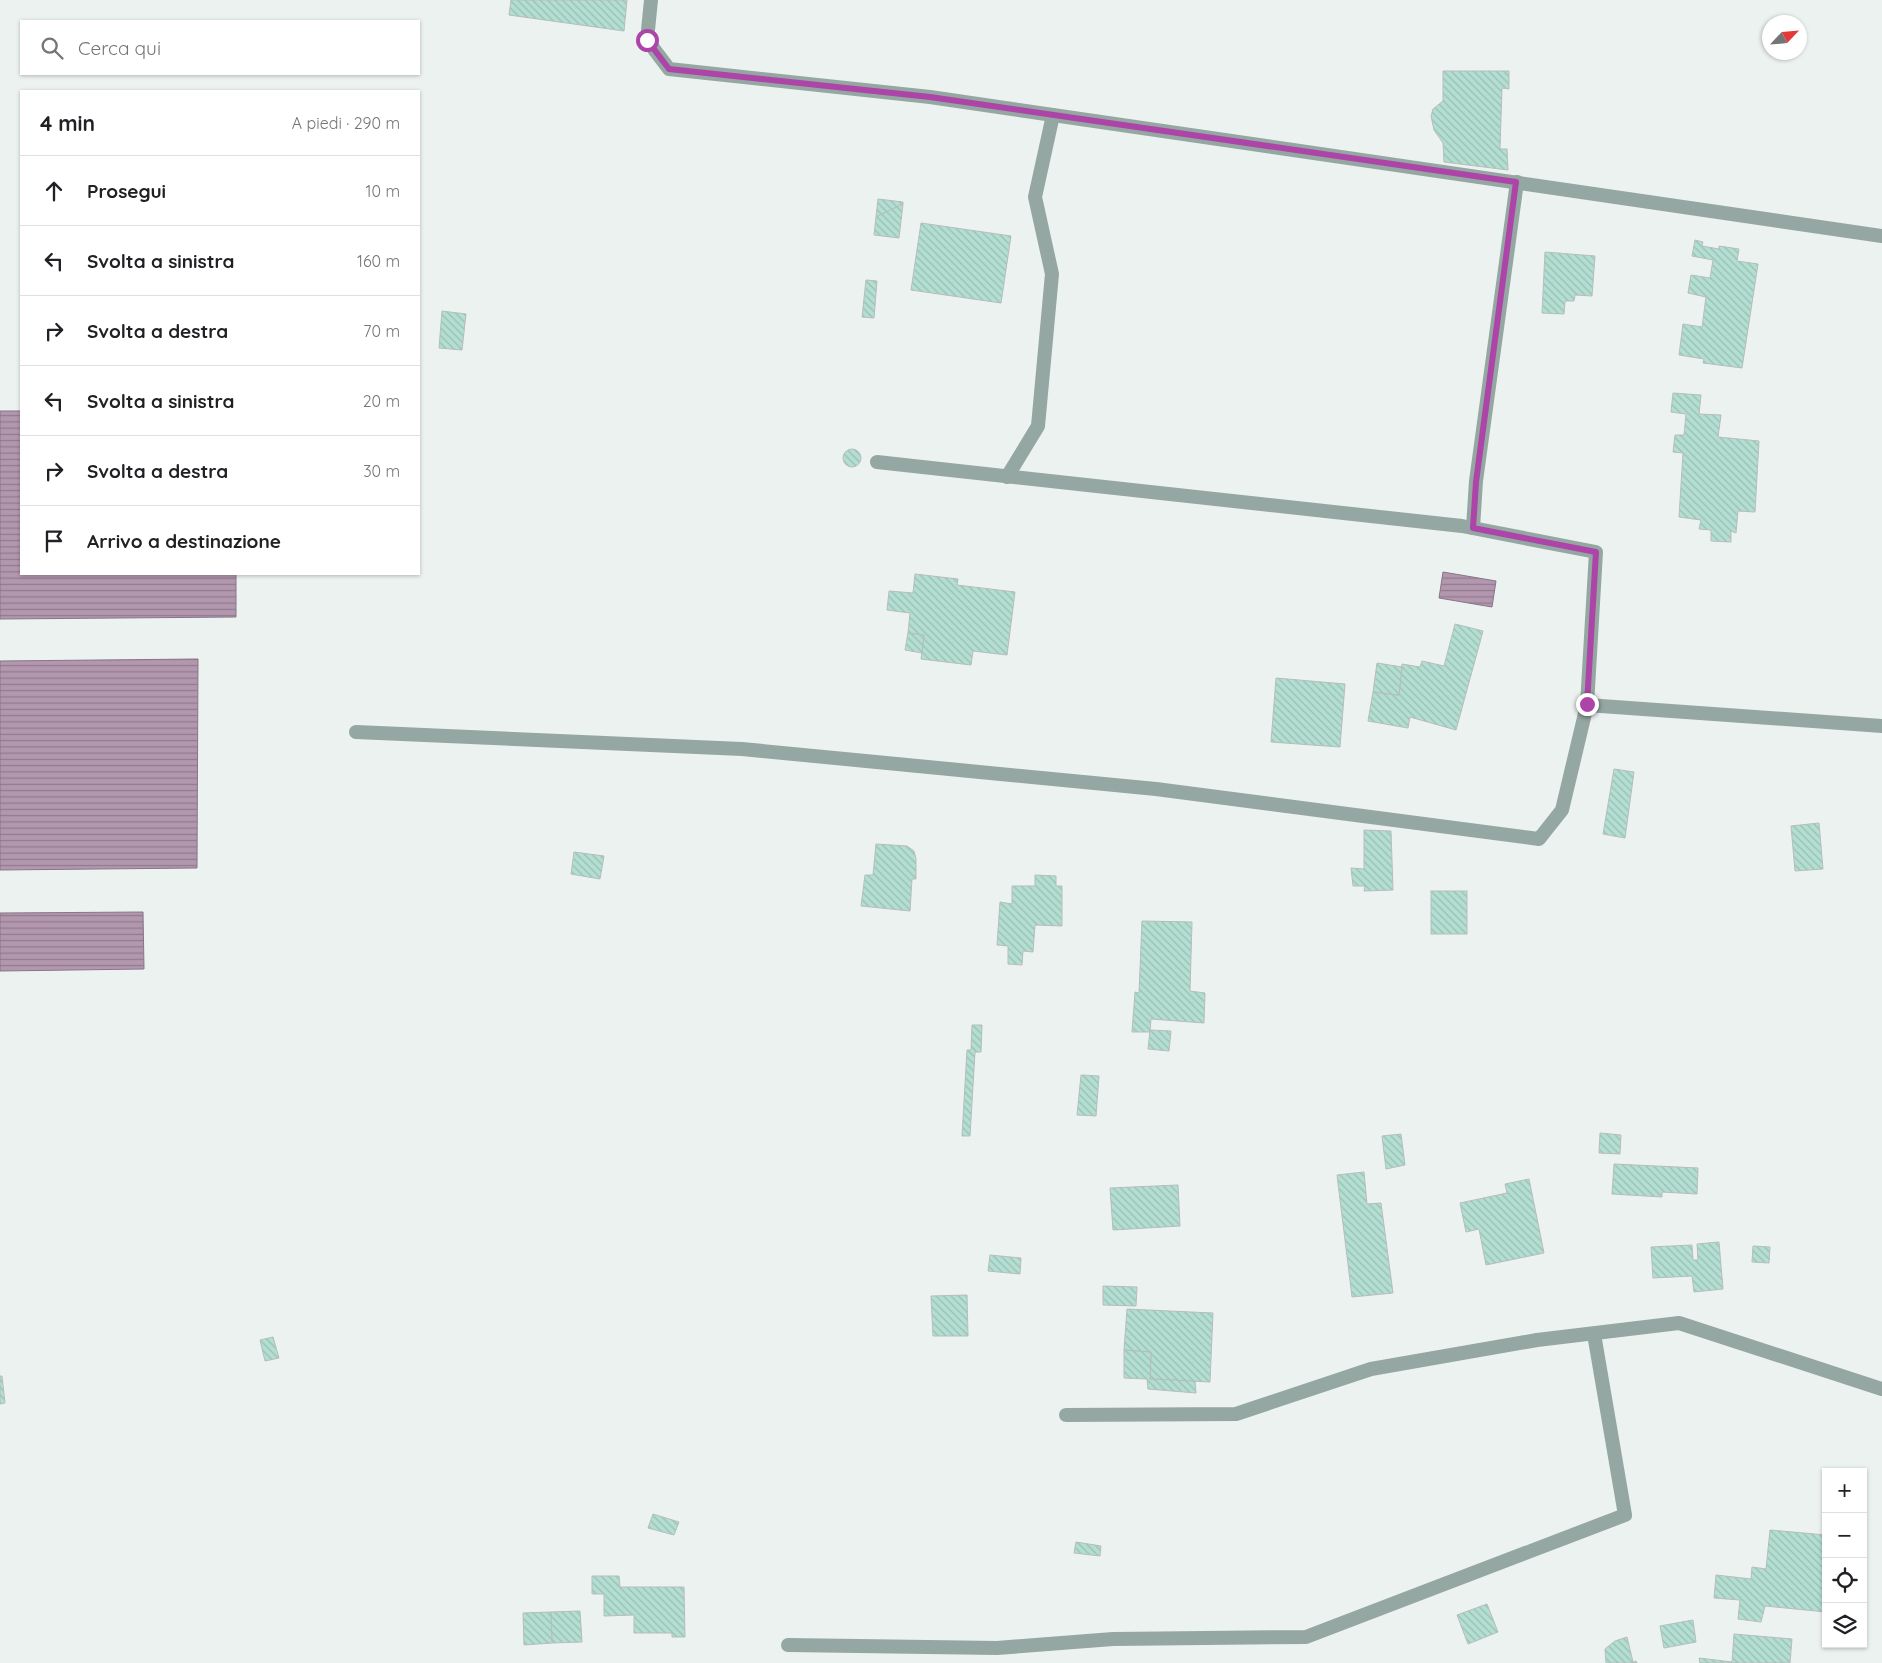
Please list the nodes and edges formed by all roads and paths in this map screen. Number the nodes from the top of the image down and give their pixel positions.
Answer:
1 (651, 0) edge
2 (1053, 115) junction
3 (1516, 182) junction
4 (1882, 236) edge
5 (877, 462) dead end
6 (1006, 477) junction
7 (1473, 528) junction
8 (1587, 704) junction
9 (1882, 726) edge
10 (356, 732) dead end
11 (1594, 1334) junction
12 (1882, 1389) edge
13 (1066, 1415) dead end
14 (788, 1645) dead end

1 - 2 street
2 - 3 street
2 - 6 street
3 - 4 street
3 - 7 street
5 - 6 street
6 - 7 street
7 - 8 street
8 - 9 street
8 - 10 street
11 - 12 street
11 - 13 street
11 - 14 street

